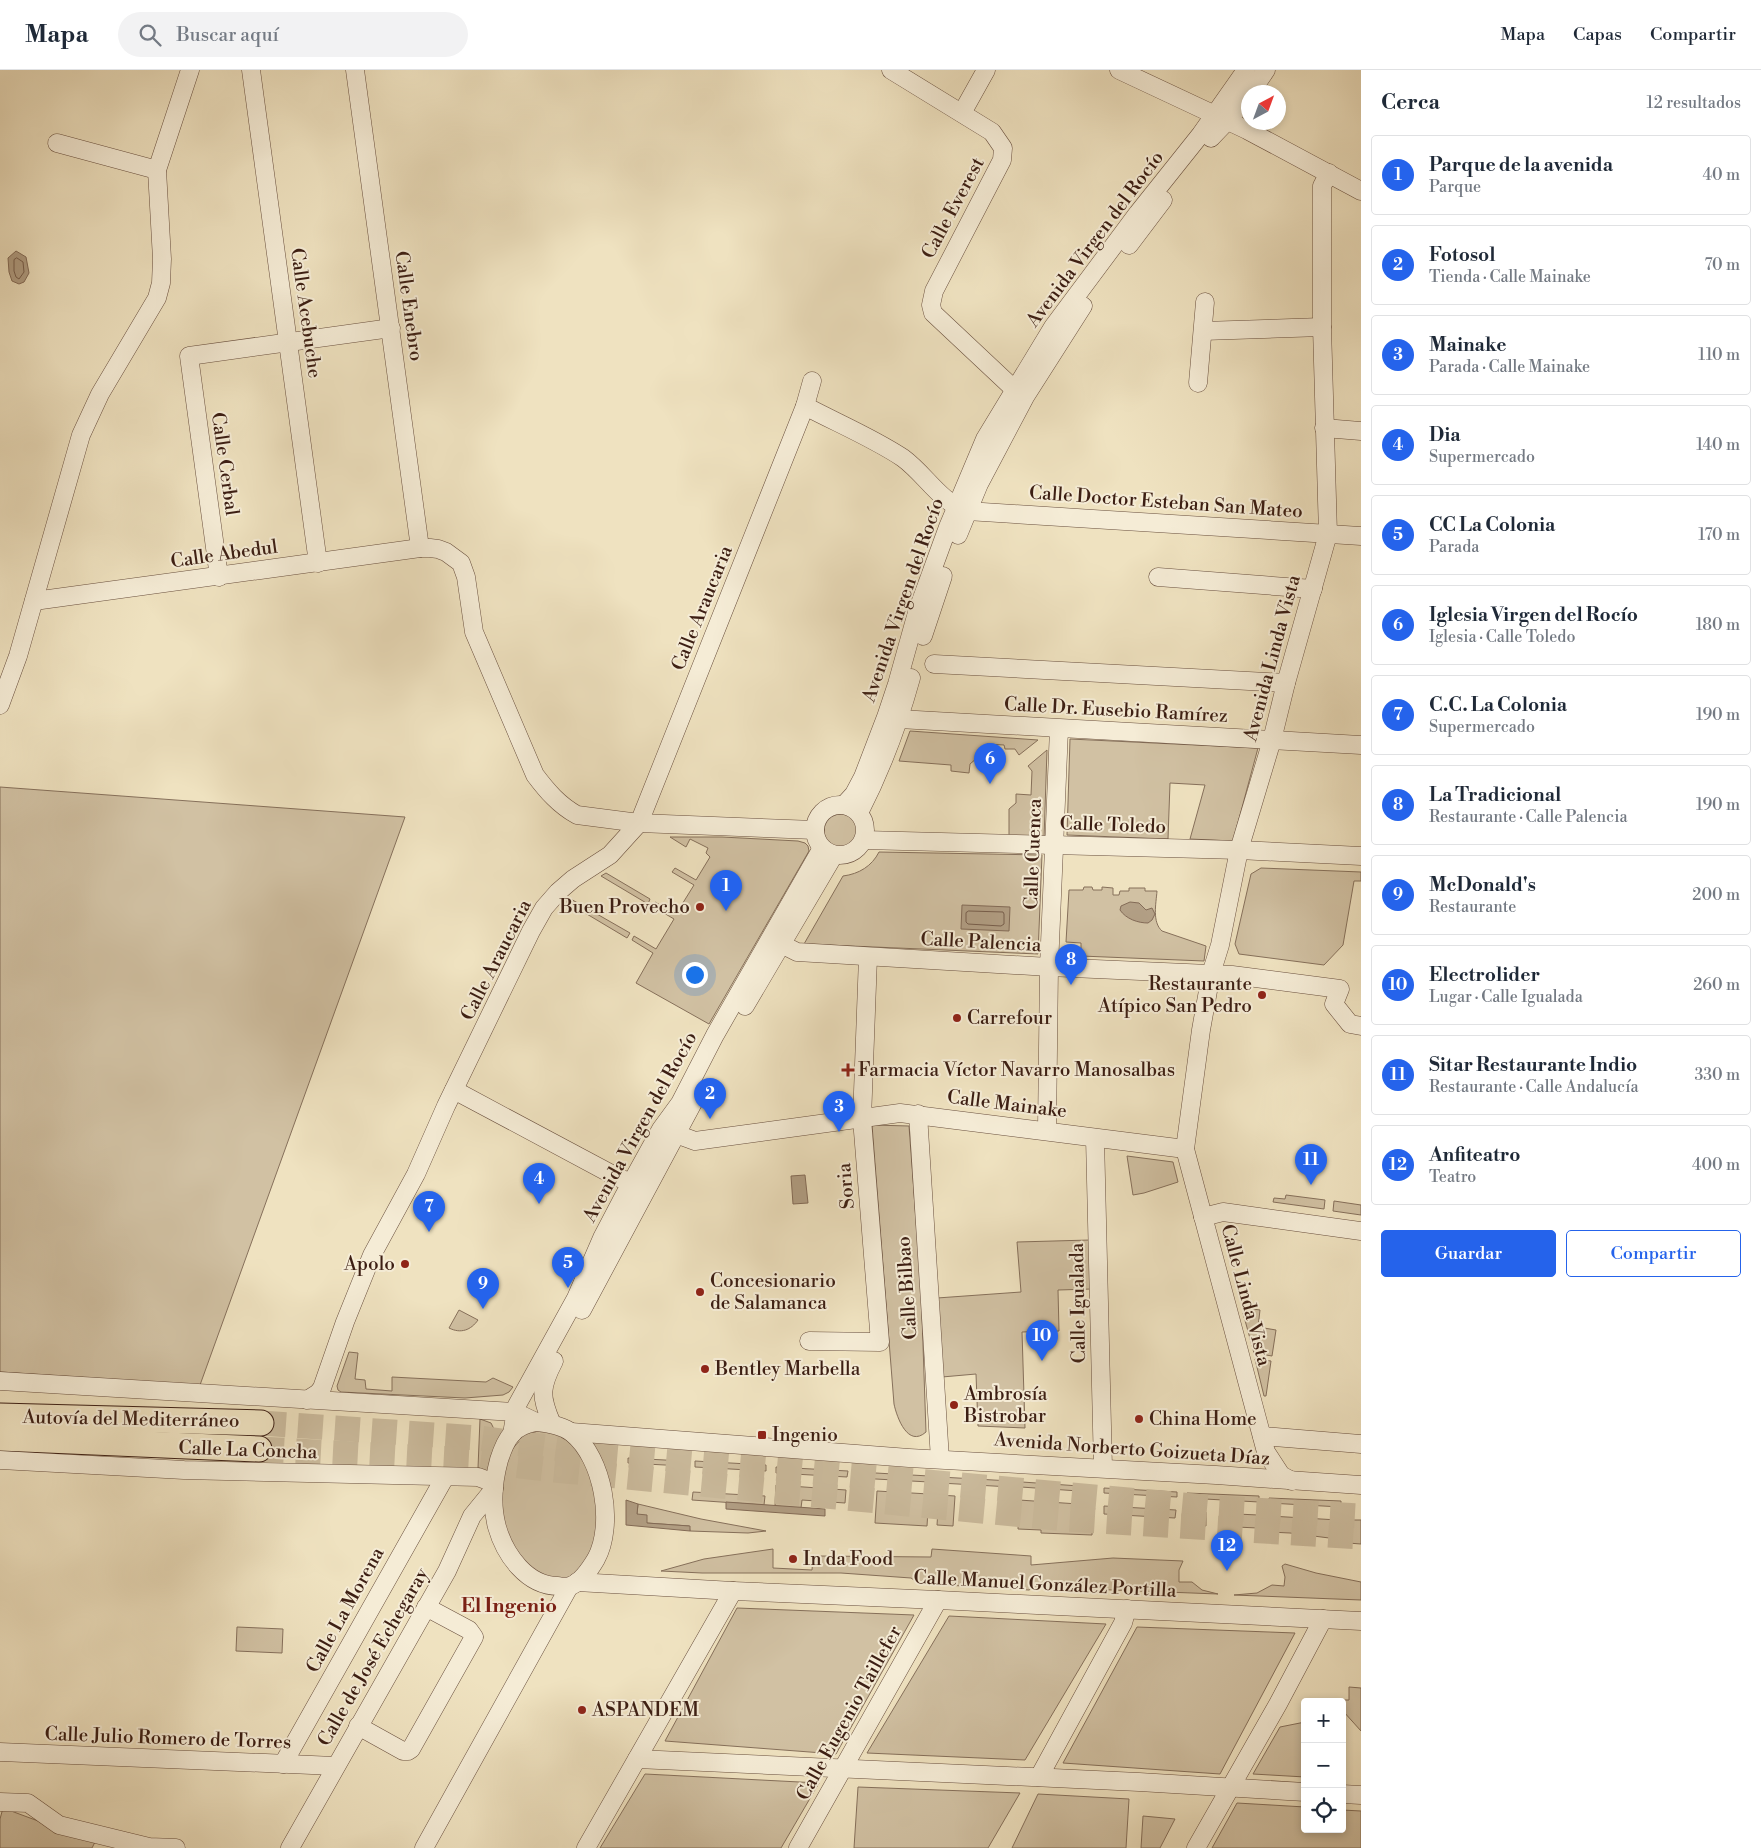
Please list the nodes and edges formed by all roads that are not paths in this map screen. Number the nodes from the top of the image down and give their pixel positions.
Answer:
1 (190, 70) edge
2 (251, 70) edge
3 (355, 70) edge
4 (891, 70) edge
5 (986, 70) edge
6 (1119, 70) edge
7 (1246, 70) edge
8 (1266, 70) edge
9 (1256, 85) edge
10 (1241, 107) edge
11 (962, 113) junction
12 (1220, 119) junction
13 (57, 143) dead end
14 (157, 170) junction
15 (1329, 173) junction
16 (1361, 191) edge
17 (1205, 302) dead end
18 (1322, 327) junction
19 (391, 328) junction
20 (1203, 331) junction
21 (288, 343) junction
22 (812, 382) dead end
23 (1198, 383) dead end
24 (1014, 389) junction
25 (804, 406) junction
26 (1324, 428) junction
27 (1361, 432) edge
28 (962, 509) junction
29 (418, 529) junction
30 (1328, 534) junction
31 (1361, 536) edge
32 (420, 548) junction
33 (318, 562) junction
34 (461, 563) junction
35 (219, 577) junction
36 (1158, 577) dead end
37 (1313, 589) junction
38 (34, 601) junction
39 (934, 664) dead end
40 (1286, 683) junction
41 (0, 705) edge
42 (899, 719) junction
43 (1059, 728) junction
44 (1272, 740) junction
45 (1361, 745) edge
46 (851, 809) junction
47 (640, 824) junction
48 (815, 830) junction
49 (864, 840) junction
50 (1055, 845) junction
51 (1239, 850) junction
52 (828, 851) junction
53 (1361, 856) edge
54 (781, 944) junction
55 (868, 957) junction
56 (1049, 967) junction
57 (1211, 974) junction
58 (1361, 1026) edge
59 (454, 1090) junction
60 (918, 1114) junction
61 (862, 1119) junction
62 (1047, 1130) junction
63 (676, 1134) junction
64 (1095, 1138) junction
65 (1184, 1149) junction
66 (648, 1153) junction
67 (610, 1173) junction
68 (631, 1183) junction
69 (618, 1207) junction
70 (1203, 1217) junction
71 (1361, 1231) edge
72 (602, 1272) junction
73 (810, 1341) dead end
74 (0, 1381) edge
75 (322, 1388) junction
76 (307, 1400) junction
77 (0, 1402) edge
78 (337, 1402) junction
79 (515, 1412) junction
80 (0, 1416) edge
81 (148, 1419) junction
82 (261, 1423) tunnel mouth
83 (544, 1423) junction
84 (571, 1432) junction
85 (512, 1434) junction
86 (0, 1438) edge
87 (1264, 1444) junction
88 (1361, 1444) edge
89 (259, 1449) tunnel mouth
90 (940, 1459) junction
91 (0, 1460) edge
92 (1103, 1468) junction
93 (1216, 1474) junction
94 (445, 1477) junction
95 (1292, 1481) junction
96 (1361, 1485) edge
97 (494, 1486) junction
98 (573, 1584) junction
99 (733, 1591) junction
100 (938, 1600) junction
101 (426, 1607) junction
102 (1127, 1609) junction
103 (1323, 1619) junction
104 (1361, 1621) edge
105 (358, 1726) junction
106 (0, 1752) edge
107 (637, 1758) junction
108 (283, 1764) junction
109 (335, 1766) junction
110 (844, 1768) junction
111 (1038, 1777) junction
112 (1230, 1788) junction
113 (1301, 1792) edge
114 (1346, 1794) edge
115 (1361, 1795) edge
116 (0, 1802) edge
117 (149, 1847) edge
118 (176, 1848) edge
119 (290, 1848) edge
120 (424, 1848) edge
121 (586, 1848) edge
122 (798, 1848) edge
123 (1196, 1848) edge

1 - 14 street
2 - 21 street, Calle Acebuche
3 - 19 street, Calle Enebro
4 - 11 street, Calle Everest
5 - 11 street
6 - 12 street
7 - 12 street
8 - 9 street
10 - 12 street
11 - 24 street, Calle Everest
12 - 15 street
12 - 24 street, Avenida Virgen del Rocío
12 - 28 street, Avenida Virgen del Rocío
13 - 14 street
14 - 38 street
15 - 16 street
15 - 18 street, Avenida Linda Vista
17 - 20 street
18 - 20 street
18 - 26 street, Avenida Linda Vista
19 - 21 street
19 - 29 street, Calle Enebro
20 - 23 street
21 - 33 street, Calle Acebuche
21 - 35 street, Calle Cerbal
22 - 25 street, Calle Araucaria
24 - 28 street, Avenida Virgen del Rocío
25 - 28 street
25 - 47 street, Calle Araucaria
26 - 27 street
26 - 30 street, Avenida Linda Vista
28 - 30 street, Calle Doctor Esteban San Mateo
28 - 42 street, Avenida Virgen del Rocío
28 - 46 street, Avenida Virgen del Rocío
29 - 32 street, Calle Enebro
29 - 34 street
30 - 31 street, Calle Doctor Esteban San Mateo
30 - 37 street, Avenida Linda Vista
32 - 33 street, Calle Abedul
32 - 34 street, Calle Abedul
33 - 35 street, Calle Abedul
34 - 47 street
35 - 38 street, Calle Abedul
36 - 37 street
37 - 40 street, Avenida Linda Vista
38 - 41 street
39 - 40 street
40 - 44 street, Avenida Linda Vista
42 - 43 street, Calle Dr. Eusebio Ramírez
42 - 46 street, Avenida Virgen del Rocío
43 - 44 street, Calle Dr. Eusebio Ramírez
43 - 50 street, Calle Cuenca
44 - 45 street, Calle Dr. Eusebio Ramírez
44 - 51 street, Avenida Linda Vista
46 - 48 street
46 - 49 street
47 - 48 street
47 - 59 street, Calle Araucaria
48 - 52 street
49 - 50 street, Calle Toledo
49 - 52 street
50 - 51 street, Calle Toledo
50 - 56 street, Calle Cuenca
51 - 53 street, Calle Toledo
51 - 57 street, Avenida Linda Vista
52 - 54 street, Avenida Virgen del Rocío
52 - 66 street, Avenida Virgen del Rocío
54 - 55 street, Calle Palencia
54 - 63 street, Avenida Virgen del Rocío
55 - 56 street, Calle Palencia
55 - 61 street, Soria
56 - 57 street, Calle Palencia
56 - 62 street, Calle Cuenca
57 - 58 street, Calle Palencia
57 - 65 street, Avenida Linda Vista
59 - 67 street
59 - 75 street, Calle Araucaria
60 - 61 street, Calle Mainake
60 - 62 street, Calle Mainake
60 - 90 street, Calle Bilbao
61 - 63 street, Calle Mainake
61 - 73 street, Soria
62 - 64 street, Calle Mainake
63 - 68 street
63 - 72 street, Avenida Virgen del Rocío
64 - 65 street, Calle Mainake
64 - 92 street, Calle Igualada
65 - 70 street, Calle Linda Vista
66 - 67 street
66 - 68 street, Avenida Virgen del Rocío
67 - 68 street
67 - 69 street
68 - 69 street, Avenida Virgen del Rocío
68 - 72 street
69 - 79 street, Avenida Virgen del Rocío
70 - 71 street
70 - 87 street, Calle Linda Vista
72 - 83 street, Avenida Virgen del Rocío
74 - 76 street
75 - 76 street
75 - 78 street
76 - 78 street
77 - 81 highway
78 - 79 street
79 - 83 street
79 - 85 street, Avenida Virgen del Rocío
80 - 81 highway, Autovía del Mediterráneo
81 - 82 highway, Autovía del Mediterráneo
83 - 84 street
83 - 85 street
84 - 90 street, Avenida Norberto Goizueta Díaz
84 - 98 street
85 - 97 street
86 - 89 highway, Autovía del Mediterráneo
87 - 88 street
87 - 93 street
87 - 95 street, Calle Linda Vista
90 - 92 street, Avenida Norberto Goizueta Díaz
91 - 94 street, Calle La Concha
92 - 93 street, Avenida Norberto Goizueta Díaz
93 - 95 street, Avenida Norberto Goizueta Díaz
94 - 97 street, Calle La Concha
94 - 108 street, Calle La Morena
95 - 96 street, Avenida Norberto Goizueta Díaz
97 - 98 street
97 - 101 street, Calle de José Echegaray
98 - 99 street, Calle Manuel González Portilla
98 - 120 street
99 - 100 street, Calle Manuel González Portilla
99 - 107 street
100 - 102 street, Calle Manuel González Portilla
100 - 110 street, Calle Eugenio Taillefer
101 - 105 street, Calle de José Echegaray
101 - 105 street
102 - 103 street, Calle Manuel González Portilla
102 - 111 street
103 - 104 street, Calle Manuel González Portilla
103 - 112 street
105 - 109 street, Calle de José Echegaray
106 - 108 street, Calle Julio Romero de Torres
107 - 110 street
107 - 121 street
108 - 109 street, Calle Julio Romero de Torres
109 - 119 street, Calle de José Echegaray
110 - 111 street
110 - 122 street, Calle Eugenio Taillefer
111 - 112 street
112 - 113 street
112 - 123 street
114 - 115 street
116 - 117 street
117 - 118 street

